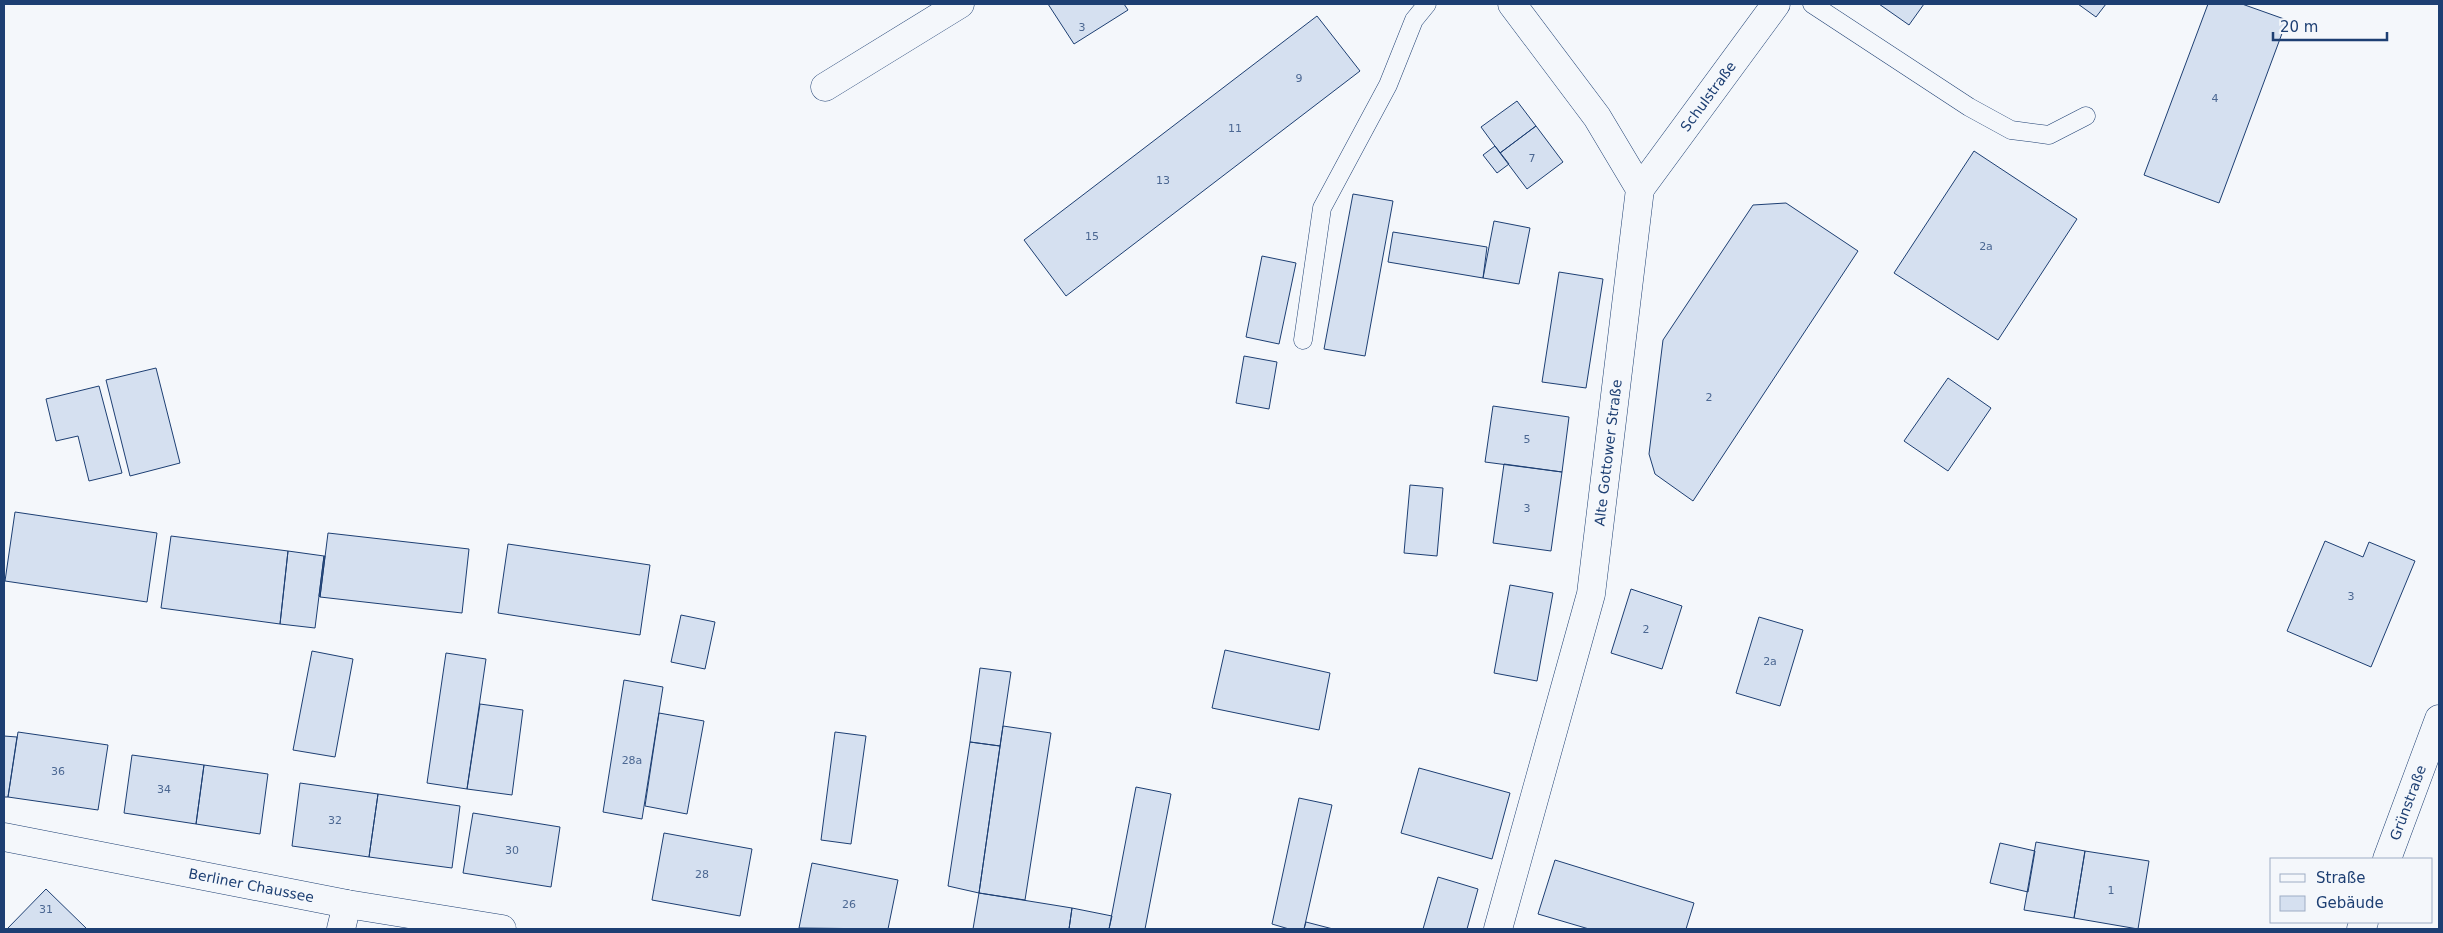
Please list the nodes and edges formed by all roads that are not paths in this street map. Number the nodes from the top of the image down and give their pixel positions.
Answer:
1 (960, 4) edge
2 (1428, 4) edge
3 (1512, 4) edge
4 (1776, 4) edge
5 (1812, 4) edge
6 (825, 87) dead end
7 (2086, 116) dead end
8 (1640, 189) junction
9 (1302, 340) dead end
10 (2439, 719) edge
11 (4, 837) edge
12 (2387, 858) edge
13 (344, 916) edge
14 (502, 929) edge
15 (1498, 929) edge

1 - 6 street
2 - 9 lane
3 - 8 street
4 - 8 street, Schulstraße
5 - 7 lane
8 - 15 street, Alte Gottower Straße
10 - 12 street, Grünstraße
11 - 13 street, Berliner Chaussee
13 - 14 street, Berliner Chaussee

